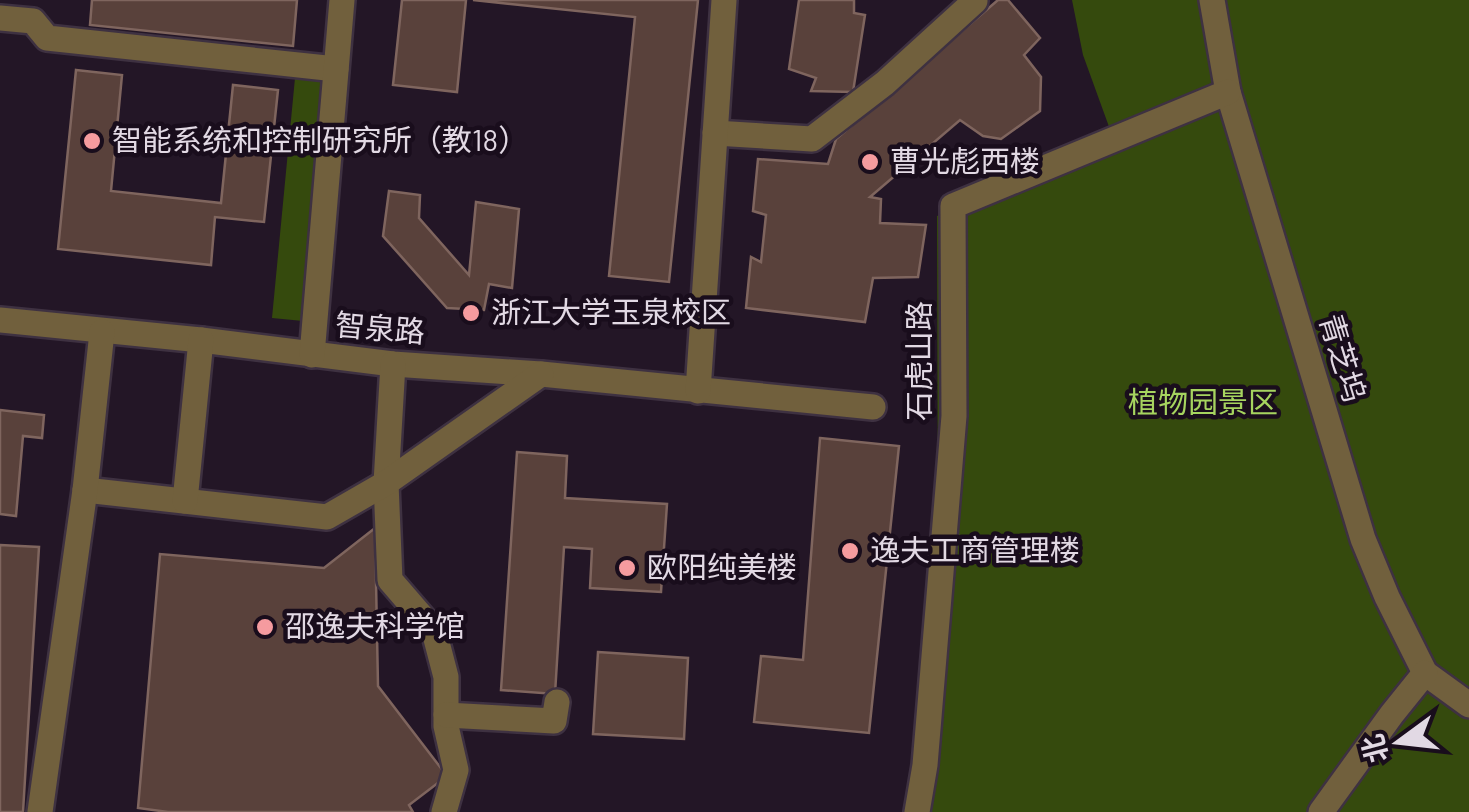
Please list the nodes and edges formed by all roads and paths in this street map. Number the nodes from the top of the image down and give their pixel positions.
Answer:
1 (342, 0) edge
2 (724, 0) edge
3 (1212, 0) edge
4 (974, 1) edge
5 (34, 10) edge
6 (0, 18) edge
7 (336, 69) junction
8 (1228, 92) junction
9 (715, 133) junction
10 (0, 320) edge
11 (102, 332) junction
12 (201, 340) junction
13 (312, 355) junction
14 (393, 364) junction
15 (541, 374) junction
16 (698, 391) junction
17 (873, 407) dead end
18 (386, 483) junction
19 (85, 490) junction
20 (186, 501) junction
21 (1425, 673) junction
22 (557, 702) dead end
23 (1469, 706) edge
24 (446, 715) junction
25 (40, 812) edge
26 (444, 812) edge
27 (917, 812) edge
28 (1321, 812) edge

1 - 7 street
2 - 9 street
3 - 8 street, 青芝坞
4 - 9 street
5 - 6 street
5 - 7 street
7 - 13 street
8 - 21 street, 青芝坞
8 - 27 street, 石虎山路
9 - 16 street
10 - 11 street, 智泉路
11 - 12 street, 智泉路
11 - 19 street
12 - 13 street, 智泉路
12 - 20 street
13 - 14 street, 智泉路
14 - 15 street, 智泉路
14 - 18 street
15 - 16 street, 智泉路
15 - 18 street
16 - 17 street, 智泉路
18 - 20 street
18 - 24 street
19 - 20 street
19 - 25 street
21 - 23 street, 青芝坞
21 - 28 street
22 - 24 street
24 - 26 street

